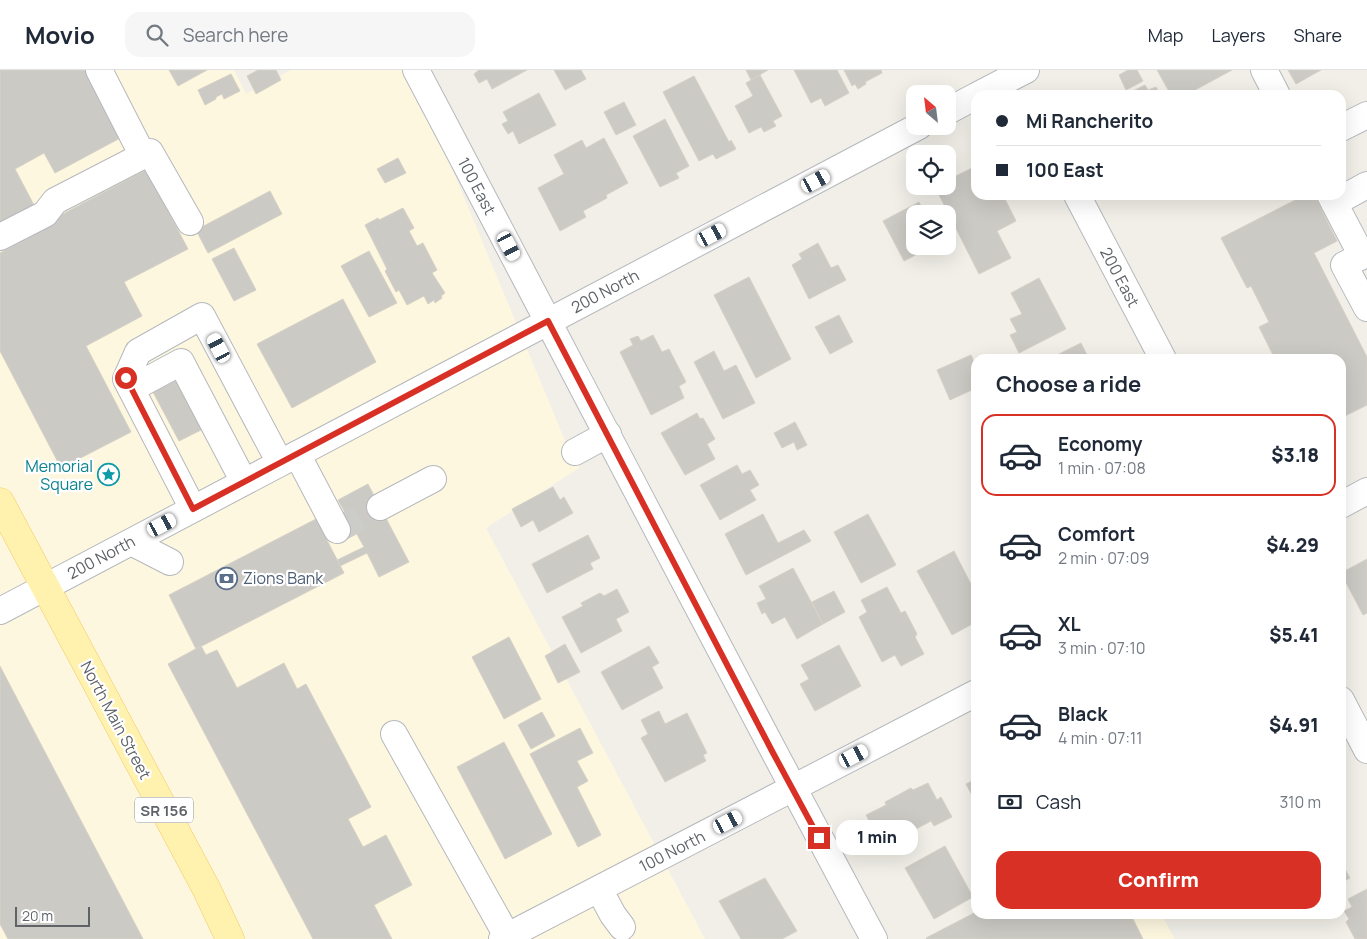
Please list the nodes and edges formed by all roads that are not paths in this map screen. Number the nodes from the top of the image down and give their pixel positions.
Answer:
1 (99, 70) edge
2 (416, 70) edge
3 (1264, 70) edge
4 (1019, 78) edge
5 (991, 90) edge
6 (1274, 90) edge
7 (971, 99) edge
8 (956, 107) edge
9 (1367, 115) edge
10 (1346, 126) edge
11 (906, 133) edge
12 (143, 156) junction
13 (1367, 185) edge
14 (1346, 193) edge
15 (1080, 200) edge
16 (1333, 200) edge
17 (190, 222) dead end
18 (0, 237) edge
19 (1364, 255) edge
20 (1367, 308) edge
21 (548, 321) junction
22 (1160, 354) edge
23 (131, 389) junction
24 (608, 434) junction
25 (575, 452) dead end
26 (289, 458) junction
27 (433, 479) dead end
28 (244, 482) junction
29 (1367, 491) edge
30 (0, 502) edge
31 (1346, 502) edge
32 (380, 507) tunnel mouth
33 (193, 509) junction
34 (337, 530) dead end
35 (131, 542) junction
36 (170, 562) dead end
37 (45, 587) junction
38 (0, 611) edge
39 (971, 696) edge
40 (1346, 710) edge
41 (394, 734) dead end
42 (1367, 750) edge
43 (792, 788) junction
44 (599, 889) junction
45 (622, 927) dead end
46 (504, 938) edge
47 (230, 939) edge
48 (874, 939) edge

1 - 12 street
2 - 21 street, 100 East
3 - 6 street
4 - 5 street
7 - 8 street
9 - 10 street
11 - 21 street, 200 North
12 - 17 street
12 - 18 street
13 - 14 street
15 - 22 street, 200 East
16 - 19 street
19 - 20 street
21 - 24 street, 100 East
21 - 26 street, 200 North
23 - 26 street
23 - 28 street
23 - 33 street
24 - 25 street
24 - 43 street, 100 East
26 - 28 street, 200 North
26 - 34 street
27 - 32 street
28 - 33 street, 200 North
29 - 31 street
30 - 37 main road, North Main Street / SR 156
33 - 35 street, 200 North
35 - 36 street
35 - 37 street, 200 North
37 - 38 street, 200 North
37 - 47 main road, North Main Street / SR 156
39 - 43 street, 100 North
40 - 42 street
41 - 46 street
43 - 44 street, 100 North
43 - 48 street, 100 East
44 - 45 street
44 - 46 street, 100 North

